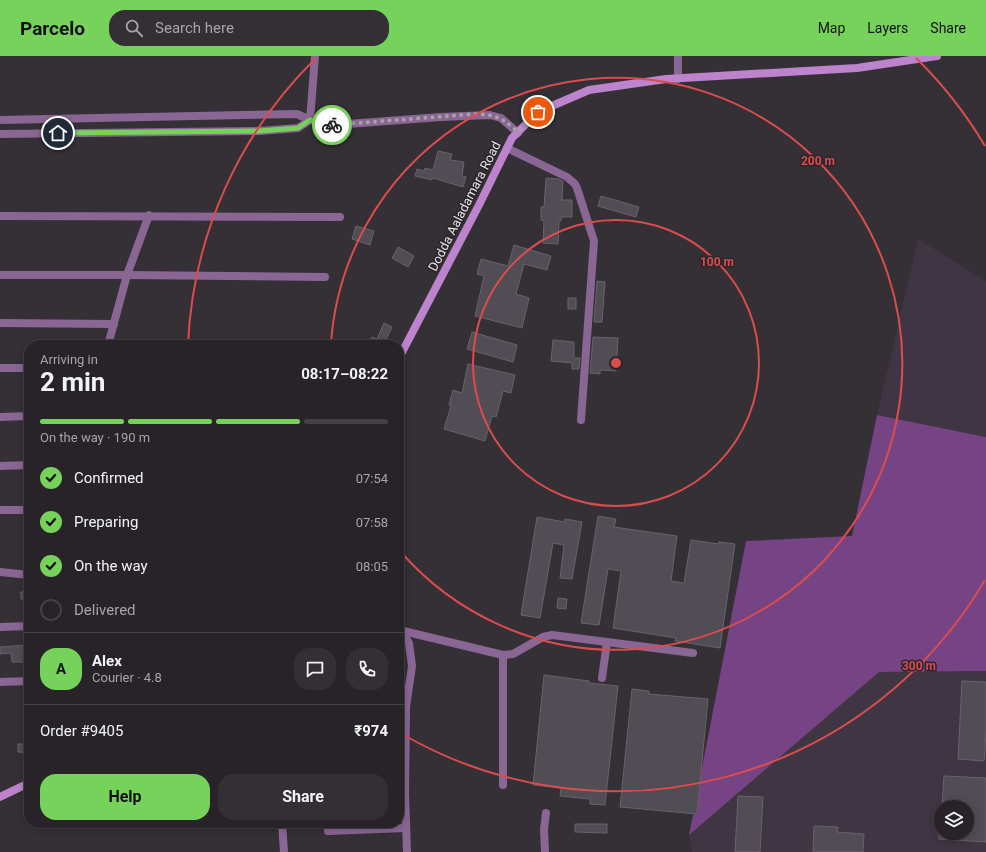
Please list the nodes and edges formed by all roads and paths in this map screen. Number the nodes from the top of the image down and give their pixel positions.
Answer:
1 (315, 56) edge
2 (678, 56) edge
3 (937, 56) edge
4 (678, 79) junction
5 (0, 120) edge
6 (310, 120) junction
7 (518, 132) junction
8 (0, 134) edge
9 (507, 148) junction
10 (149, 215) junction
11 (0, 216) edge
12 (340, 217) dead end
13 (0, 275) edge
14 (128, 275) junction
15 (325, 277) dead end
16 (0, 323) edge
17 (114, 324) junction
18 (109, 340) edge
19 (404, 348) edge
20 (0, 368) edge
21 (24, 368) edge
22 (24, 416) edge
23 (0, 417) edge
24 (581, 420) dead end
25 (24, 465) edge
26 (0, 466) edge
27 (0, 510) edge
28 (24, 510) edge
29 (0, 572) edge
30 (24, 574) edge
31 (24, 626) edge
32 (0, 627) edge
33 (404, 632) edge
34 (404, 636) edge
35 (607, 642) junction
36 (693, 653) dead end
37 (503, 655) junction
38 (602, 678) dead end
39 (24, 681) edge
40 (0, 682) edge
41 (404, 695) edge
42 (404, 784) edge
43 (24, 785) edge
44 (503, 785) dead end
45 (0, 797) edge
46 (546, 813) dead end
47 (282, 828) edge
48 (406, 828) junction
49 (328, 831) dead end
50 (284, 852) edge
51 (406, 852) edge
52 (545, 852) edge

1 - 6 street
2 - 4 street
3 - 4 main road, Dodda Aaladamara Road
4 - 7 main road, Dodda Aaladamara Road
5 - 6 street
6 - 7 street
6 - 8 street
7 - 9 main road, Dodda Aaladamara Road
9 - 19 main road, Dodda Aaladamara Road
9 - 24 street
10 - 11 street
10 - 12 street
10 - 14 street
13 - 14 street
14 - 15 street
14 - 17 street
16 - 17 street
17 - 18 street
20 - 21 street
22 - 23 street
25 - 26 street
27 - 28 street
29 - 30 street
31 - 32 street
33 - 37 street
34 - 41 street
35 - 36 street
35 - 37 street
35 - 38 street
37 - 44 street
39 - 40 street
42 - 48 street
43 - 45 main road
46 - 52 street
47 - 50 street
48 - 49 street
48 - 51 street

